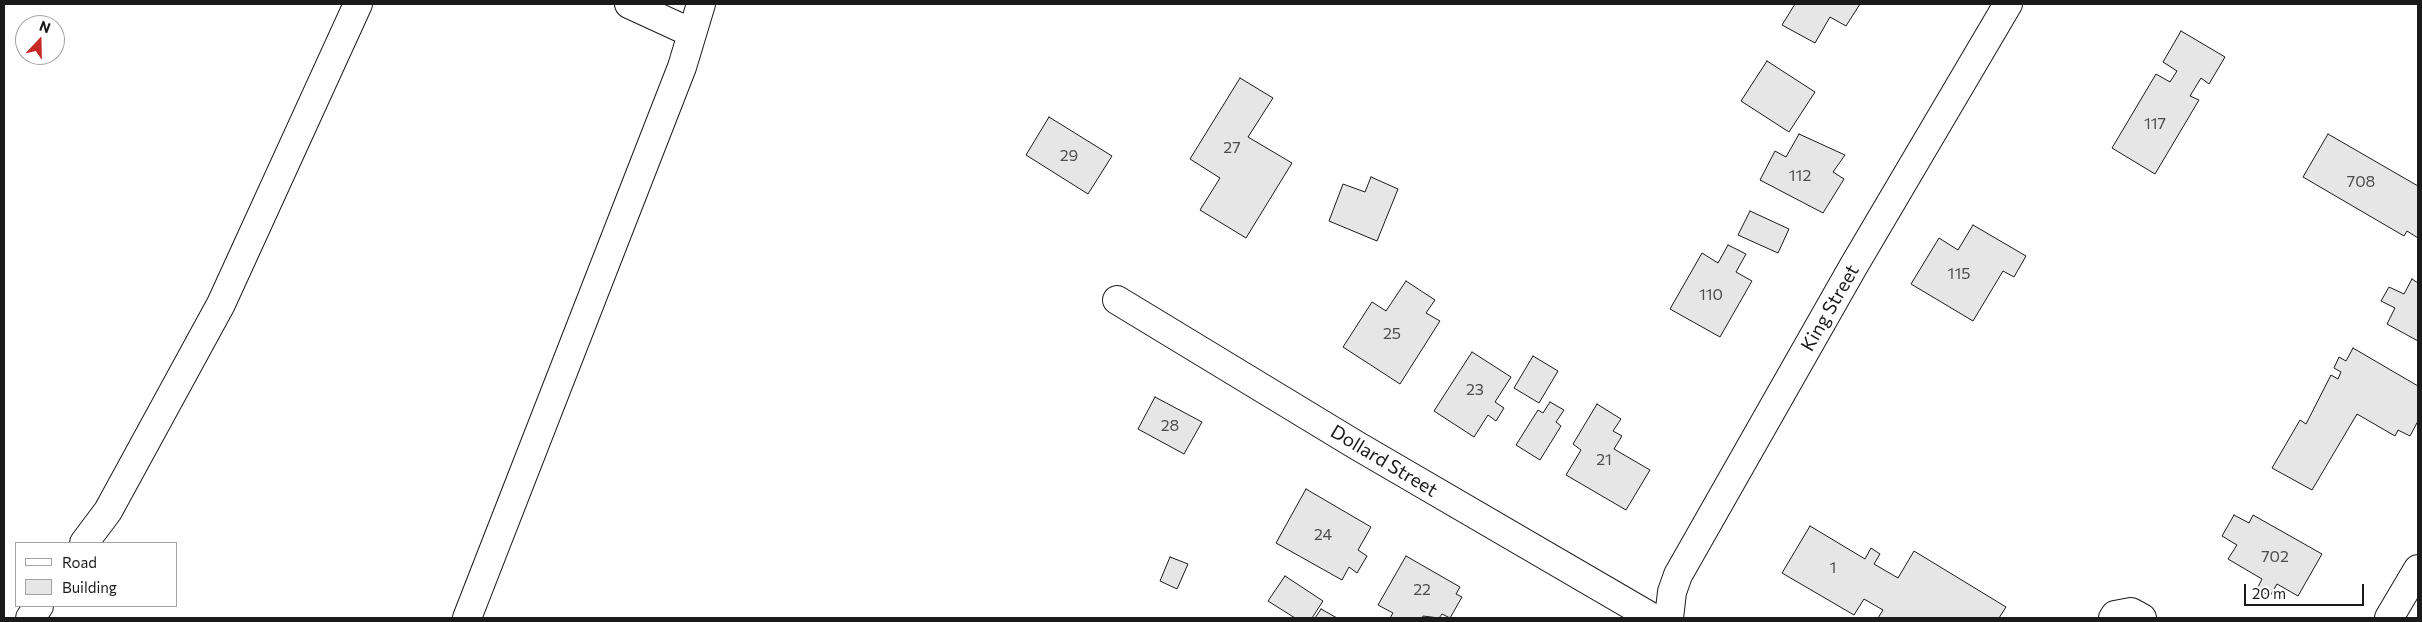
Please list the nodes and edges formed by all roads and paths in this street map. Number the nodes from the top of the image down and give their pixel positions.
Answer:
1 (358, 4) edge
2 (629, 4) edge
3 (700, 4) edge
4 (2008, 4) edge
5 (692, 34) junction
6 (1117, 300) dead end
7 (85, 542) edge
8 (2418, 569) edge
9 (38, 607) edge
10 (30, 618) edge
11 (467, 618) edge
12 (1653, 618) edge
13 (1669, 618) edge
14 (2113, 618) edge
15 (2142, 618) edge
16 (2389, 618) edge

1 - 7 street
2 - 5 street
3 - 5 street
4 - 13 street, King Street
5 - 11 street
6 - 12 street, Dollard Street
8 - 16 street
9 - 10 street
14 - 15 street

